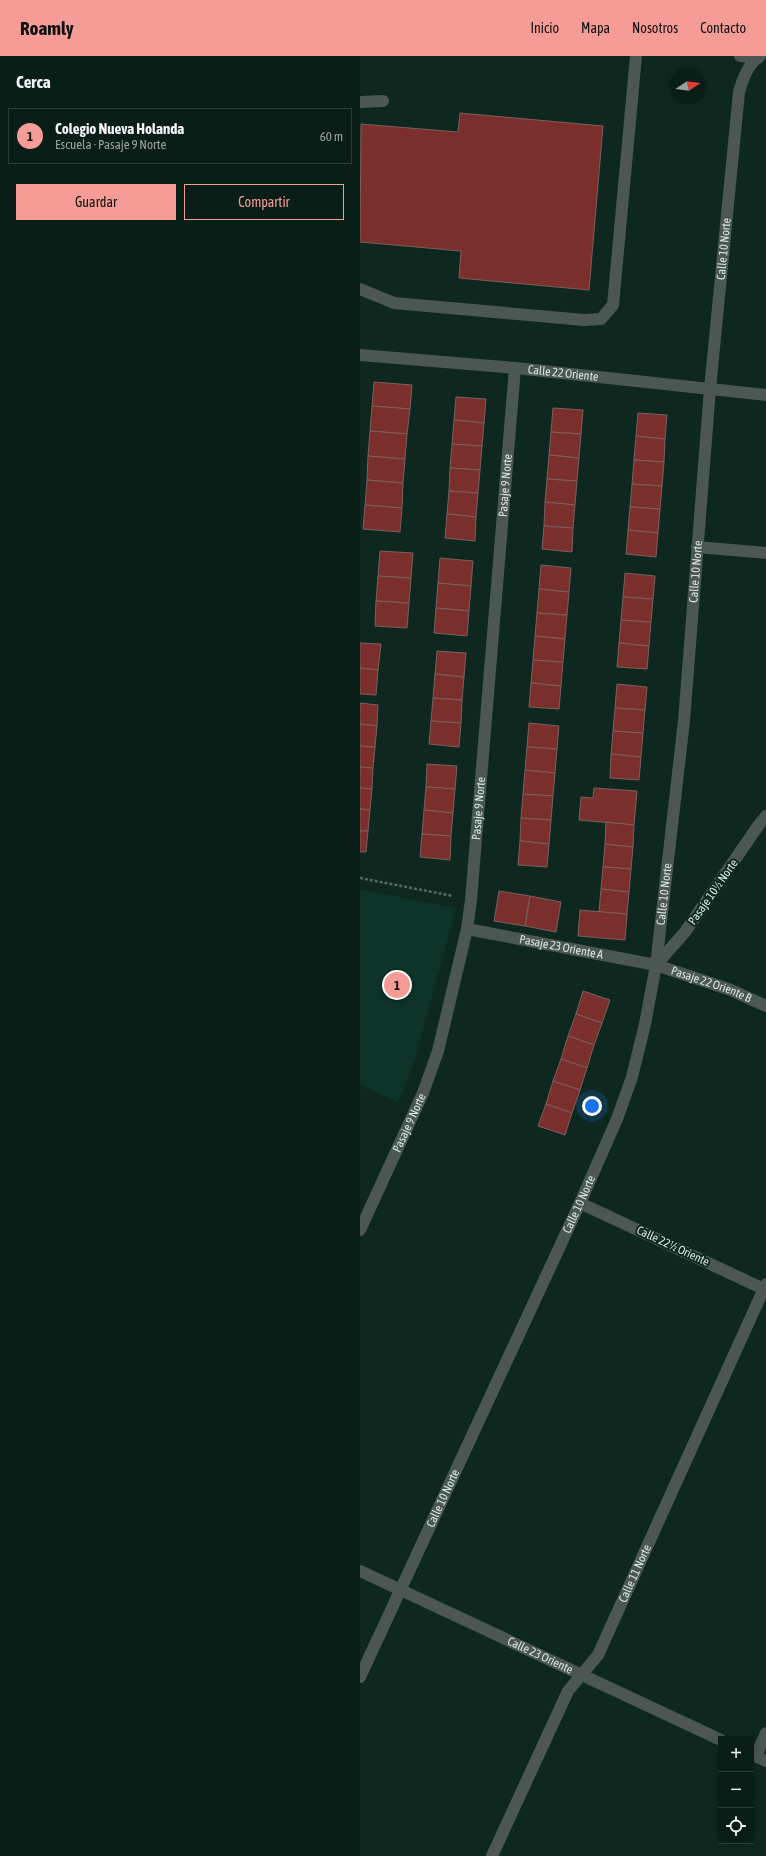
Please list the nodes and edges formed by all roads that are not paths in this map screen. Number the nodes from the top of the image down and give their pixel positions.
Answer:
1 (636, 56) edge
2 (740, 56) edge
3 (759, 57) edge
4 (382, 101) dead end
5 (360, 102) edge
6 (360, 289) edge
7 (360, 356) edge
8 (515, 368) junction
9 (710, 390) junction
10 (766, 395) edge
11 (697, 547) junction
12 (766, 553) edge
13 (766, 816) edge
14 (467, 929) junction
15 (656, 965) junction
16 (766, 1006) edge
17 (580, 1203) junction
18 (360, 1230) edge
19 (765, 1287) edge
20 (360, 1571) edge
21 (400, 1590) junction
22 (582, 1674) junction
23 (360, 1677) edge
24 (766, 1733) edge
25 (718, 1739) edge
26 (758, 1757) edge
27 (492, 1856) edge

1 - 6 street
2 - 3 street
3 - 9 street, Calle 10 Norte
4 - 5 street
7 - 8 street, Calle 22 Oriente
8 - 9 street, Calle 22 Oriente
8 - 14 street, Pasaje 9 Norte
9 - 10 street, Calle 22 Oriente
9 - 11 street, Calle 10 Norte
11 - 12 street
11 - 15 street, Calle 10 Norte
13 - 15 street, Pasaje 10½ Norte
14 - 15 street, Pasaje 23 Oriente A
14 - 18 street, Pasaje 9 Norte
15 - 16 street, Pasaje 22 Oriente B
15 - 17 street, Calle 10 Norte
17 - 19 street, Calle 22½ Oriente
17 - 21 street, Calle 10 Norte
19 - 22 street, Calle 11 Norte
20 - 21 street, Calle 23 Oriente
21 - 22 street, Calle 23 Oriente
21 - 23 street, Calle 10 Norte
22 - 25 street, Calle 23 Oriente
22 - 27 street, Calle 11 Norte
24 - 26 street

